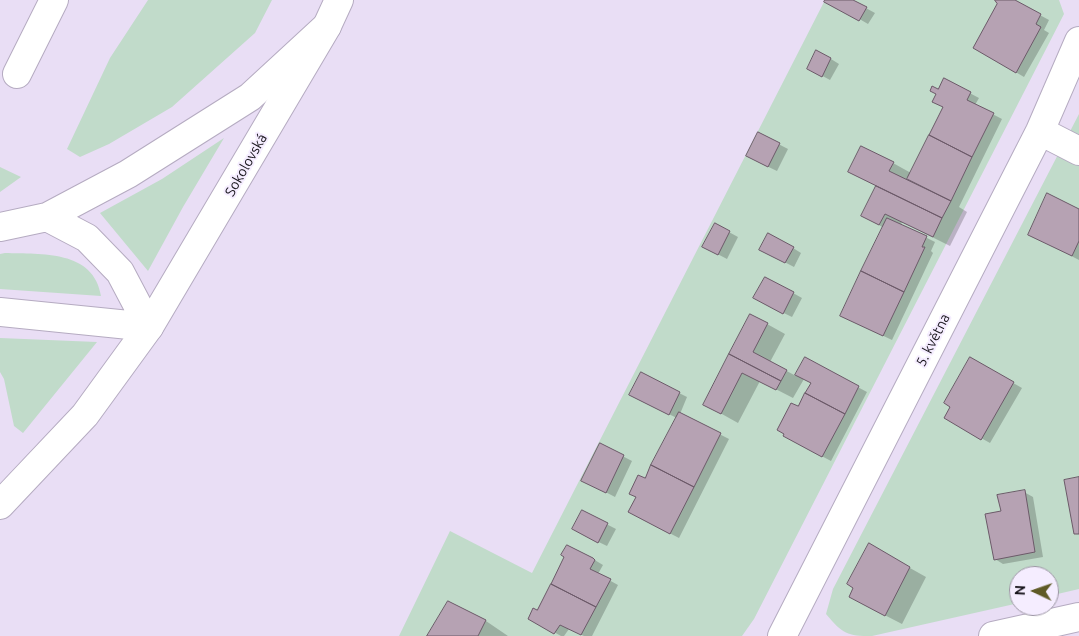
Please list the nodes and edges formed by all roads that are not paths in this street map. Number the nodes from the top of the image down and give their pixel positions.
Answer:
1 (54, 0) edge
2 (339, 0) edge
3 (327, 26) junction
4 (1079, 41) edge
5 (17, 74) dead end
6 (1040, 131) junction
7 (1079, 151) edge
8 (47, 217) junction
9 (0, 227) edge
10 (0, 312) edge
11 (149, 327) junction
12 (0, 505) edge
13 (1079, 617) edge
14 (782, 636) edge
15 (992, 636) edge

1 - 5 main road
2 - 3 main road, Sokolovská
3 - 8 main road
3 - 11 main road, Sokolovská
4 - 6 main road, 5. května
6 - 7 main road
6 - 14 main road, 5. května
8 - 9 main road
8 - 11 main road
10 - 11 main road
11 - 12 main road, Sokolovská
13 - 15 main road

